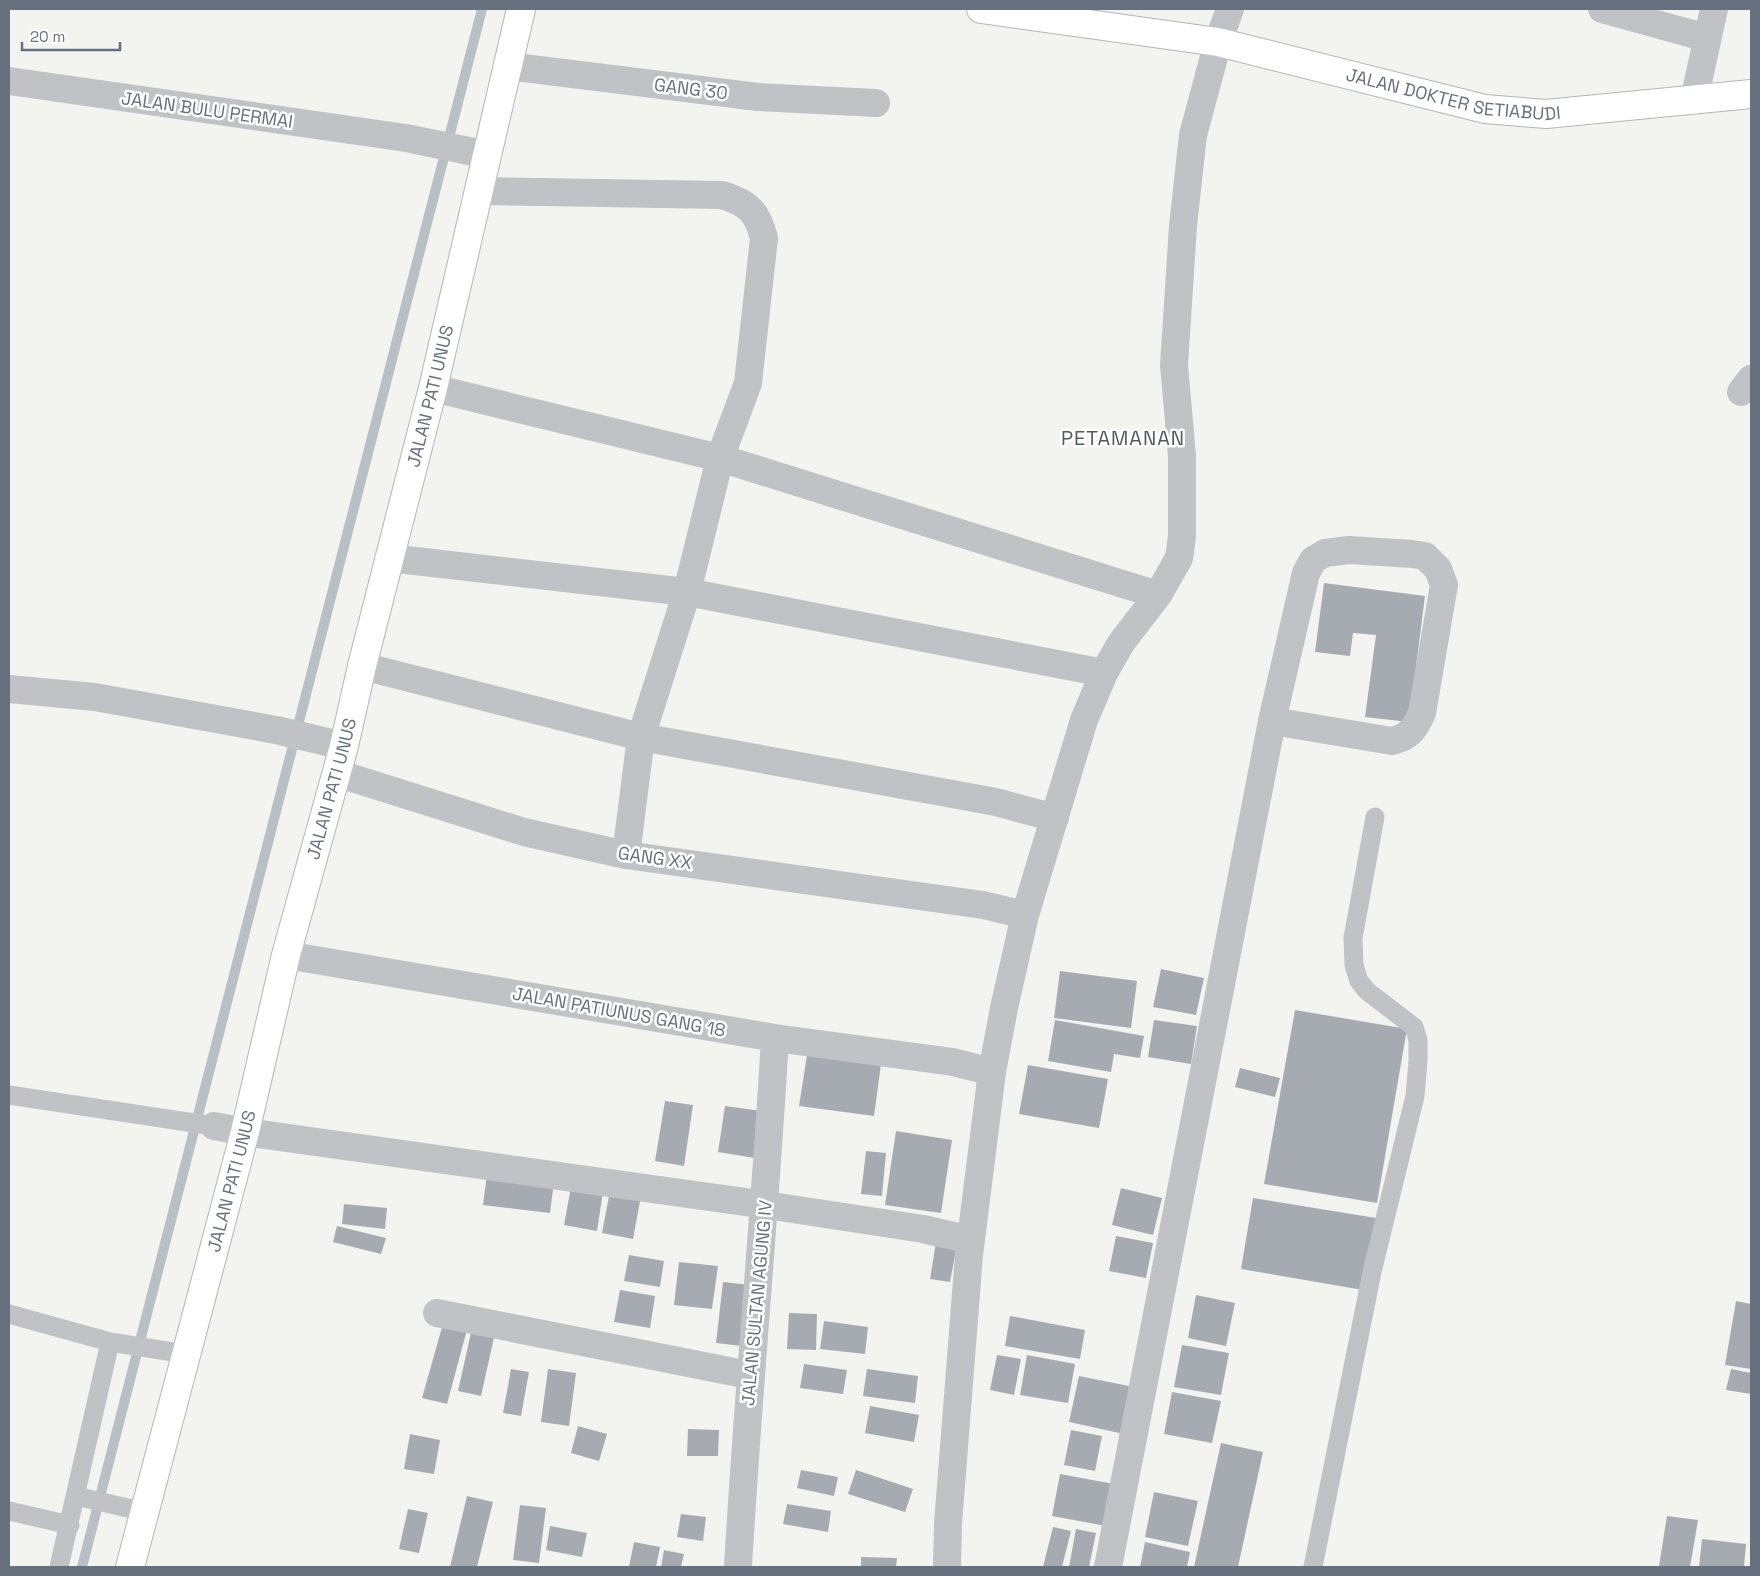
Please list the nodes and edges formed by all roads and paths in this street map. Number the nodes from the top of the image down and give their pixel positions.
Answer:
1 (521, 9) edge
2 (981, 9) edge
3 (1230, 9) edge
4 (1602, 9) edge
5 (1714, 9) edge
6 (1707, 38) junction
7 (1218, 42) junction
8 (507, 66) junction
9 (9, 81) edge
10 (1751, 94) edge
11 (1694, 100) junction
12 (876, 103) dead end
13 (488, 155) junction
14 (481, 191) junction
15 (434, 388) junction
16 (720, 458) junction
17 (389, 558) junction
18 (687, 592) junction
19 (1158, 595) junction
20 (362, 666) junction
21 (1104, 673) junction
22 (9, 689) edge
23 (1272, 721) junction
24 (641, 737) junction
25 (344, 746) junction
26 (336, 773) junction
27 (1042, 815) junction
28 (1375, 817) dead end
29 (626, 855) junction
30 (1017, 914) junction
31 (286, 955) junction
32 (775, 1038) junction
33 (974, 1068) junction
34 (9, 1095) edge
35 (214, 1126) joint
36 (245, 1132) junction
37 (766, 1205) junction
38 (962, 1238) junction
39 (437, 1313) dead end
40 (9, 1314) edge
41 (110, 1342) junction
42 (175, 1353) junction
43 (749, 1376) junction
44 (76, 1496) junction
45 (134, 1510) junction
46 (9, 1511) edge
47 (70, 1525) junction
48 (136, 1566) edge
49 (60, 1567) edge
50 (738, 1567) edge
51 (947, 1567) edge
52 (1108, 1567) edge
53 (1313, 1567) edge

1 - 8 main road, JALAN PATI UNUS
2 - 7 main road, JALAN DOKTER SETIABUDI
3 - 7 street
4 - 6 street
5 - 6 street
6 - 11 street
7 - 11 main road, JALAN DOKTER SETIABUDI
7 - 19 street
8 - 12 street, GANG 30
8 - 13 main road, JALAN PATI UNUS
9 - 13 street, JALAN BULU PERMAI
10 - 11 main road, JALAN DOKTER SETIABUDI
13 - 14 main road, JALAN PATI UNUS
14 - 15 main road, JALAN PATI UNUS
14 - 16 street
15 - 16 street
15 - 17 main road, JALAN PATI UNUS
16 - 18 street
16 - 19 street
17 - 18 street
17 - 20 main road, JALAN PATI UNUS
18 - 21 street
18 - 24 street
19 - 21 street
20 - 24 street
20 - 25 main road, JALAN PATI UNUS
21 - 27 street
22 - 25 street
23 - 23 street
23 - 52 street
24 - 27 street
24 - 29 street
25 - 26 main road, JALAN PATI UNUS
26 - 29 street, GANG XX
26 - 31 main road, JALAN PATI UNUS
27 - 30 street
28 - 53 lane
29 - 30 street, GANG XX
30 - 33 street
31 - 32 street, JALAN PATIUNUS GANG 18
31 - 36 main road, JALAN PATI UNUS
32 - 33 street, JALAN PATIUNUS GANG 18
32 - 37 street, JALAN SULTAN AGUNG IV
33 - 38 street
34 - 35 lane
35 - 36 street
36 - 37 street
36 - 42 main road, JALAN PATI UNUS
37 - 38 street
37 - 43 street, JALAN SULTAN AGUNG IV
38 - 51 street
39 - 43 street
40 - 41 lane
41 - 42 lane
41 - 44 lane
42 - 45 main road, JALAN PATI UNUS
43 - 50 street, JALAN SULTAN AGUNG IV
44 - 45 lane
44 - 47 lane
45 - 48 main road, JALAN PATI UNUS
46 - 47 lane
47 - 49 lane

